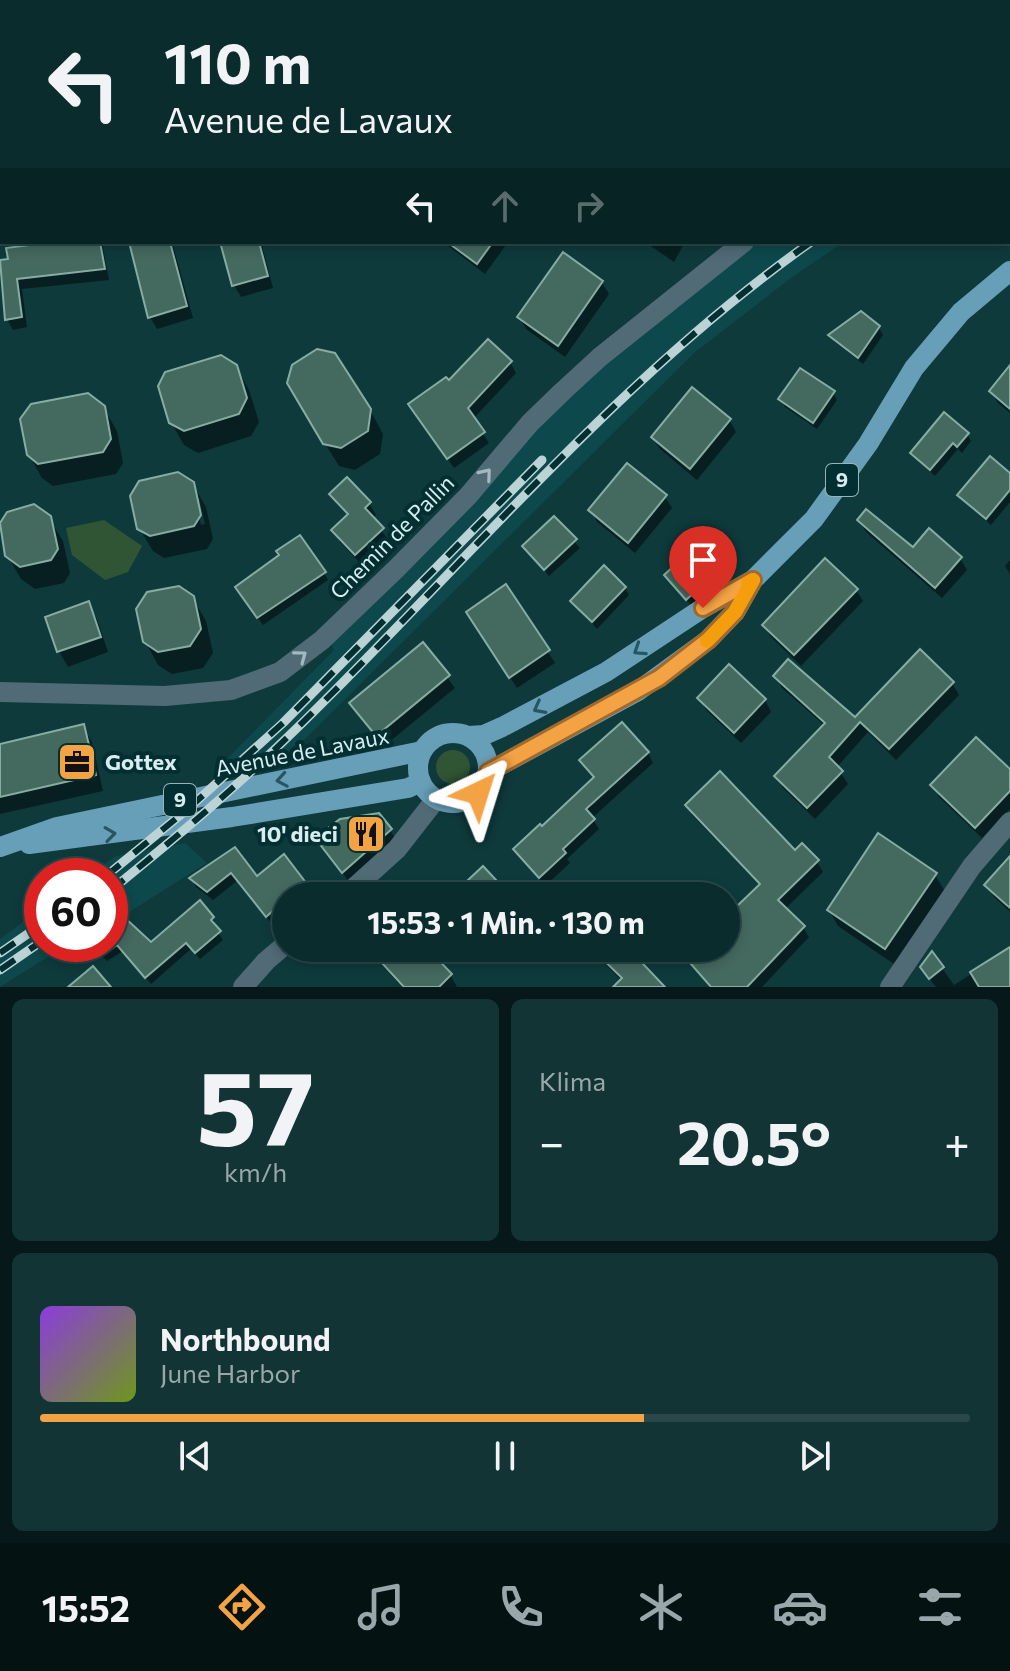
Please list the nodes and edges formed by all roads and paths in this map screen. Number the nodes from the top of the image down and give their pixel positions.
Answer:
1 (741, 244) edge
2 (1010, 271) edge
3 (753, 580) junction
4 (0, 692) edge
5 (469, 736) junction
6 (422, 751) junction
7 (488, 772) junction
8 (421, 782) junction
9 (436, 799) junction
10 (1010, 822) edge
11 (2, 846) edge
12 (360, 882) edge
13 (272, 956) edge
14 (243, 987) edge
15 (890, 987) edge

4 -> 1 street, Chemin de Pallin
2 - 3 main road, 9
3 -> 5 main road, 9
3 - 7 main road, 9
5 - 6 main road
5 - 7 main road
6 - 8 main road
6 -> 11 main road, Avenue de Lavaux / 9
7 - 9 main road
8 - 9 main road
11 -> 8 main road, Avenue de Lavaux / 9
9 - 12 street
10 - 15 street
13 - 14 street

